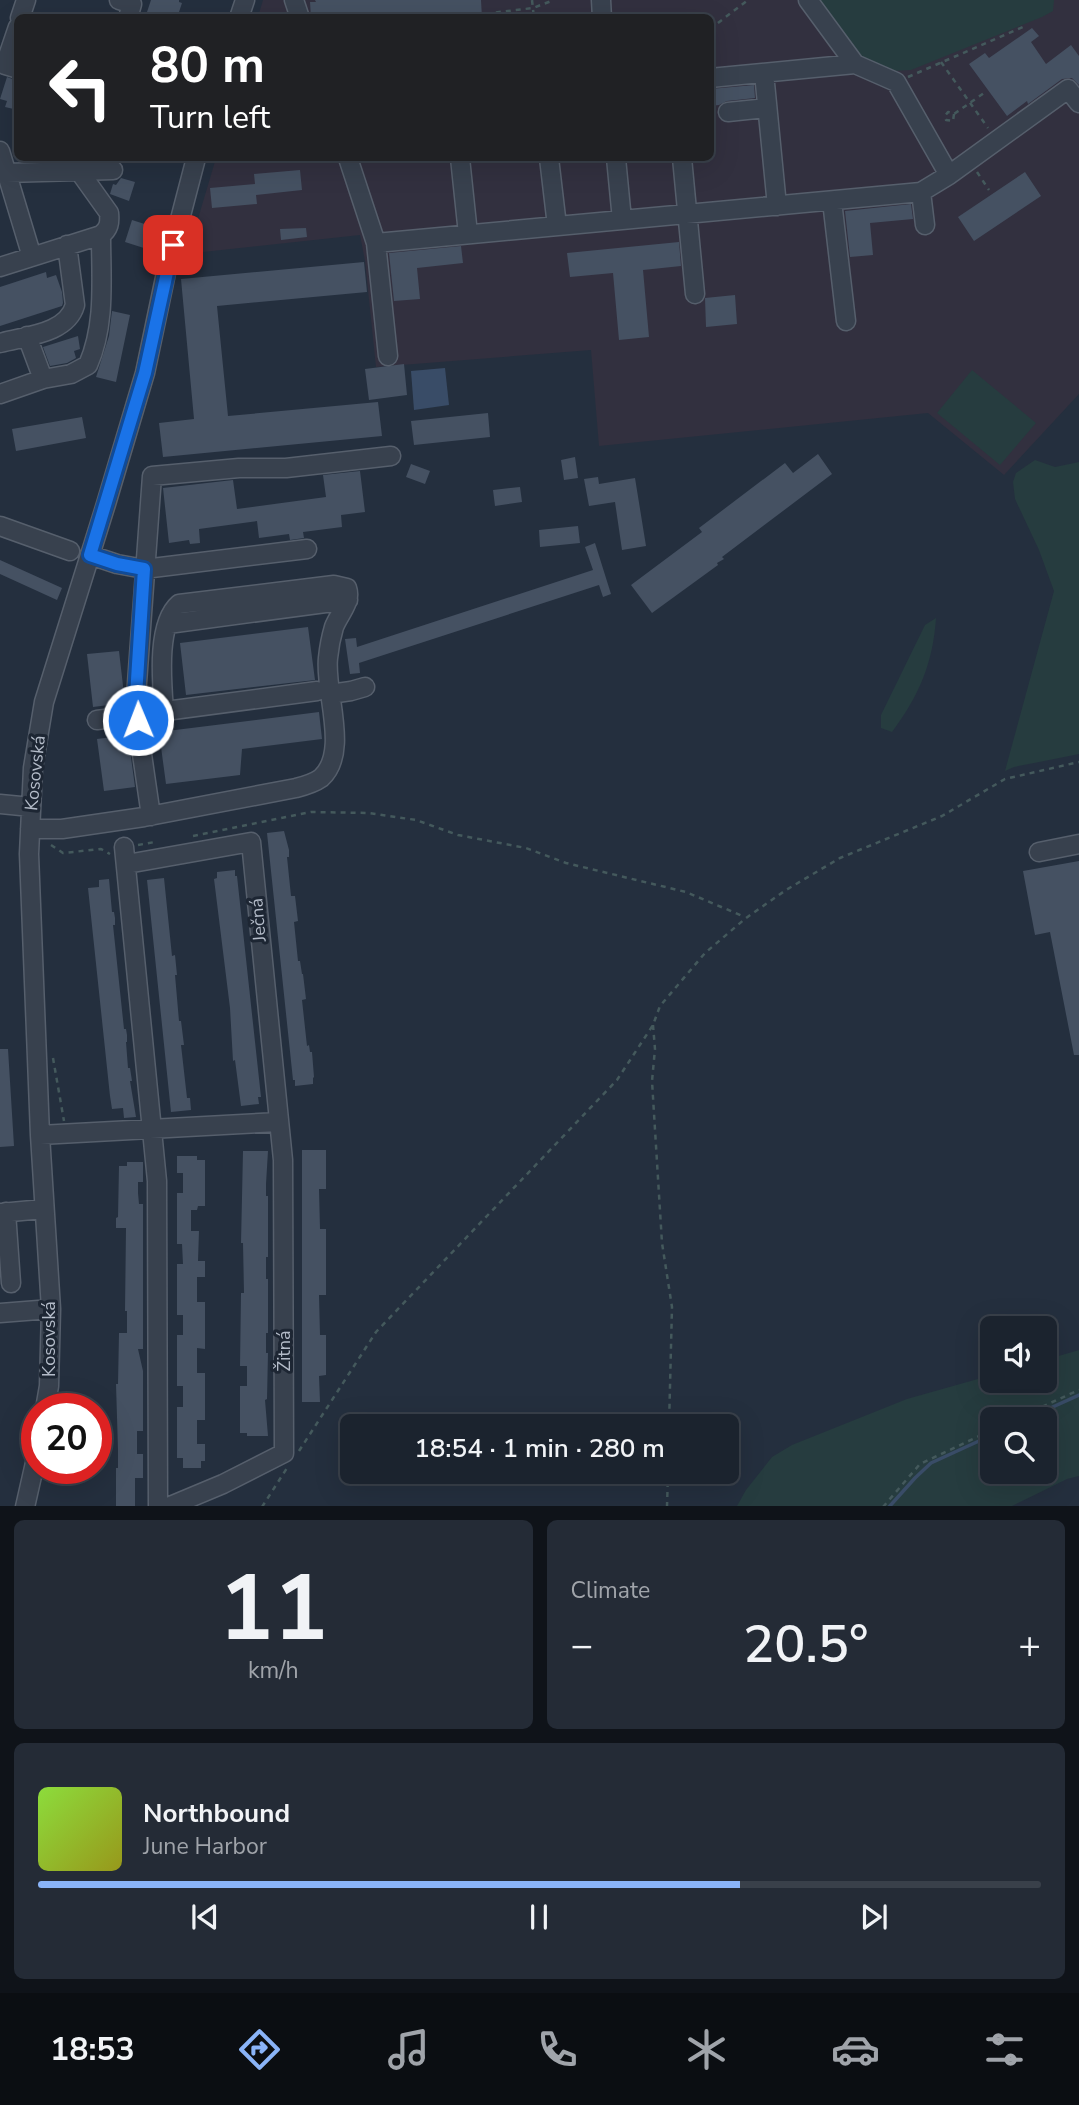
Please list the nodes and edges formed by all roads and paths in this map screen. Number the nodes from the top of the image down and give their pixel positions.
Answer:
1 (119, 0) edge
2 (532, 0) edge
3 (554, 0) edge
4 (748, 0) edge
5 (807, 0) edge
6 (533, 8) junction
7 (129, 14) edge
8 (491, 14) edge
9 (534, 14) edge
10 (714, 26) edge
11 (1025, 26) dead end
12 (14, 43) edge
13 (941, 62) junction
14 (855, 64) junction
15 (8, 68) edge
16 (764, 73) junction
17 (714, 78) edge
18 (896, 82) junction
19 (984, 93) dead end
20 (970, 102) junction
21 (1079, 103) edge
22 (768, 108) junction
23 (729, 111) dead end
24 (954, 114) dead end
25 (997, 141) junction
26 (0, 151) edge
27 (969, 160) junction
28 (195, 161) edge
29 (349, 161) edge
30 (460, 161) edge
31 (549, 161) edge
32 (616, 161) edge
33 (682, 161) edge
34 (113, 170) dead end
35 (79, 171) junction
36 (6, 173) junction
37 (949, 175) junction
38 (989, 190) dead end
39 (921, 192) junction
40 (832, 201) junction
41 (777, 206) junction
42 (687, 214) junction
43 (622, 220) junction
44 (925, 225) dead end
45 (557, 226) junction
46 (101, 234) junction
47 (468, 234) junction
48 (376, 243) junction
49 (67, 245) junction
50 (32, 257) junction
51 (0, 267) edge
52 (695, 294) dead end
53 (846, 321) dead end
54 (27, 336) junction
55 (0, 343) edge
56 (388, 356) dead end
57 (43, 379) junction
58 (0, 394) edge
59 (391, 456) dead end
60 (0, 526) edge
61 (307, 549) dead end
62 (70, 551) dead end
63 (90, 555) junction
64 (144, 569) junction
65 (365, 687) dead end
66 (323, 692) junction
67 (164, 711) junction
68 (137, 714) junction
69 (97, 720) dead end
70 (1079, 762) edge
71 (0, 804) edge
72 (31, 807) junction
73 (151, 816) junction
74 (30, 829) junction
75 (191, 836) dead end
76 (164, 841) dead end
77 (1079, 844) edge
78 (44, 845) dead end
79 (1039, 852) dead end
80 (126, 855) junction
81 (746, 918) junction
82 (653, 1025) junction
83 (279, 1122) junction
84 (152, 1130) junction
85 (40, 1135) junction
86 (43, 1209) junction
87 (3, 1213) edge
88 (11, 1283) dead end
89 (51, 1309) junction
90 (0, 1313) edge
91 (1079, 1390) edge
92 (48, 1393) edge
93 (1041, 1407) edge
94 (669, 1414) edge
95 (980, 1436) edge
96 (30, 1484) edge
97 (668, 1484) edge
98 (25, 1506) edge
99 (158, 1506) edge
100 (170, 1506) edge
101 (263, 1506) edge
102 (667, 1506) edge
103 (884, 1506) edge

1 - 7 street
2 - 6 path
3 - 6 path
4 - 10 path
5 - 14 street
6 - 8 path
6 - 9 path
11 - 13 path
12 - 15 street
13 - 18 path
13 - 20 path
14 - 16 street
14 - 18 street
16 - 17 street
16 - 22 street
18 - 37 street
19 - 20 path
20 - 24 path
20 - 25 path
21 - 25 street
22 - 23 street
22 - 41 street
25 - 27 street
26 - 36 street
27 - 37 street
27 - 38 path
28 - 63 street, Kosovská
29 - 48 street
30 - 47 street
31 - 45 street
32 - 43 street
33 - 42 street
34 - 35 street
35 - 36 street
35 - 46 street
36 - 50 street
37 - 39 street
39 - 40 street
39 - 44 street
40 - 41 street
40 - 53 street
41 - 42 street
42 - 43 street
42 - 52 street
43 - 45 street
45 - 47 street
46 - 49 street
46 - 57 street
47 - 48 street
48 - 56 street
49 - 50 street
49 - 54 street
50 - 51 street
54 - 55 street
54 - 57 street
57 - 58 street
59 - 64 street
60 - 62 street
61 - 64 street
63 - 64 street
63 - 72 street, Kosovská
64 - 68 street
65 - 66 street
66 - 67 street
66 - 67 street
66 - 73 street
67 - 68 street
68 - 69 street
68 - 73 street
70 - 81 path
71 - 72 street
72 - 74 street, Kosovská
73 - 74 street
74 - 85 street, Kosovská
75 - 81 path
76 - 80 path
77 - 79 street
78 - 80 path
80 - 83 street, Ječná
80 - 84 street
81 - 82 path
82 - 94 path
82 - 101 path
83 - 84 street
83 - 100 street, Žitná
84 - 85 street
84 - 99 street
85 - 86 street, Kosovská
86 - 87 street
86 - 89 street, Kosovská
87 - 88 street
89 - 90 street
89 - 92 street, Kosovská
91 - 93 path
95 - 103 path
96 - 98 street
97 - 102 path

